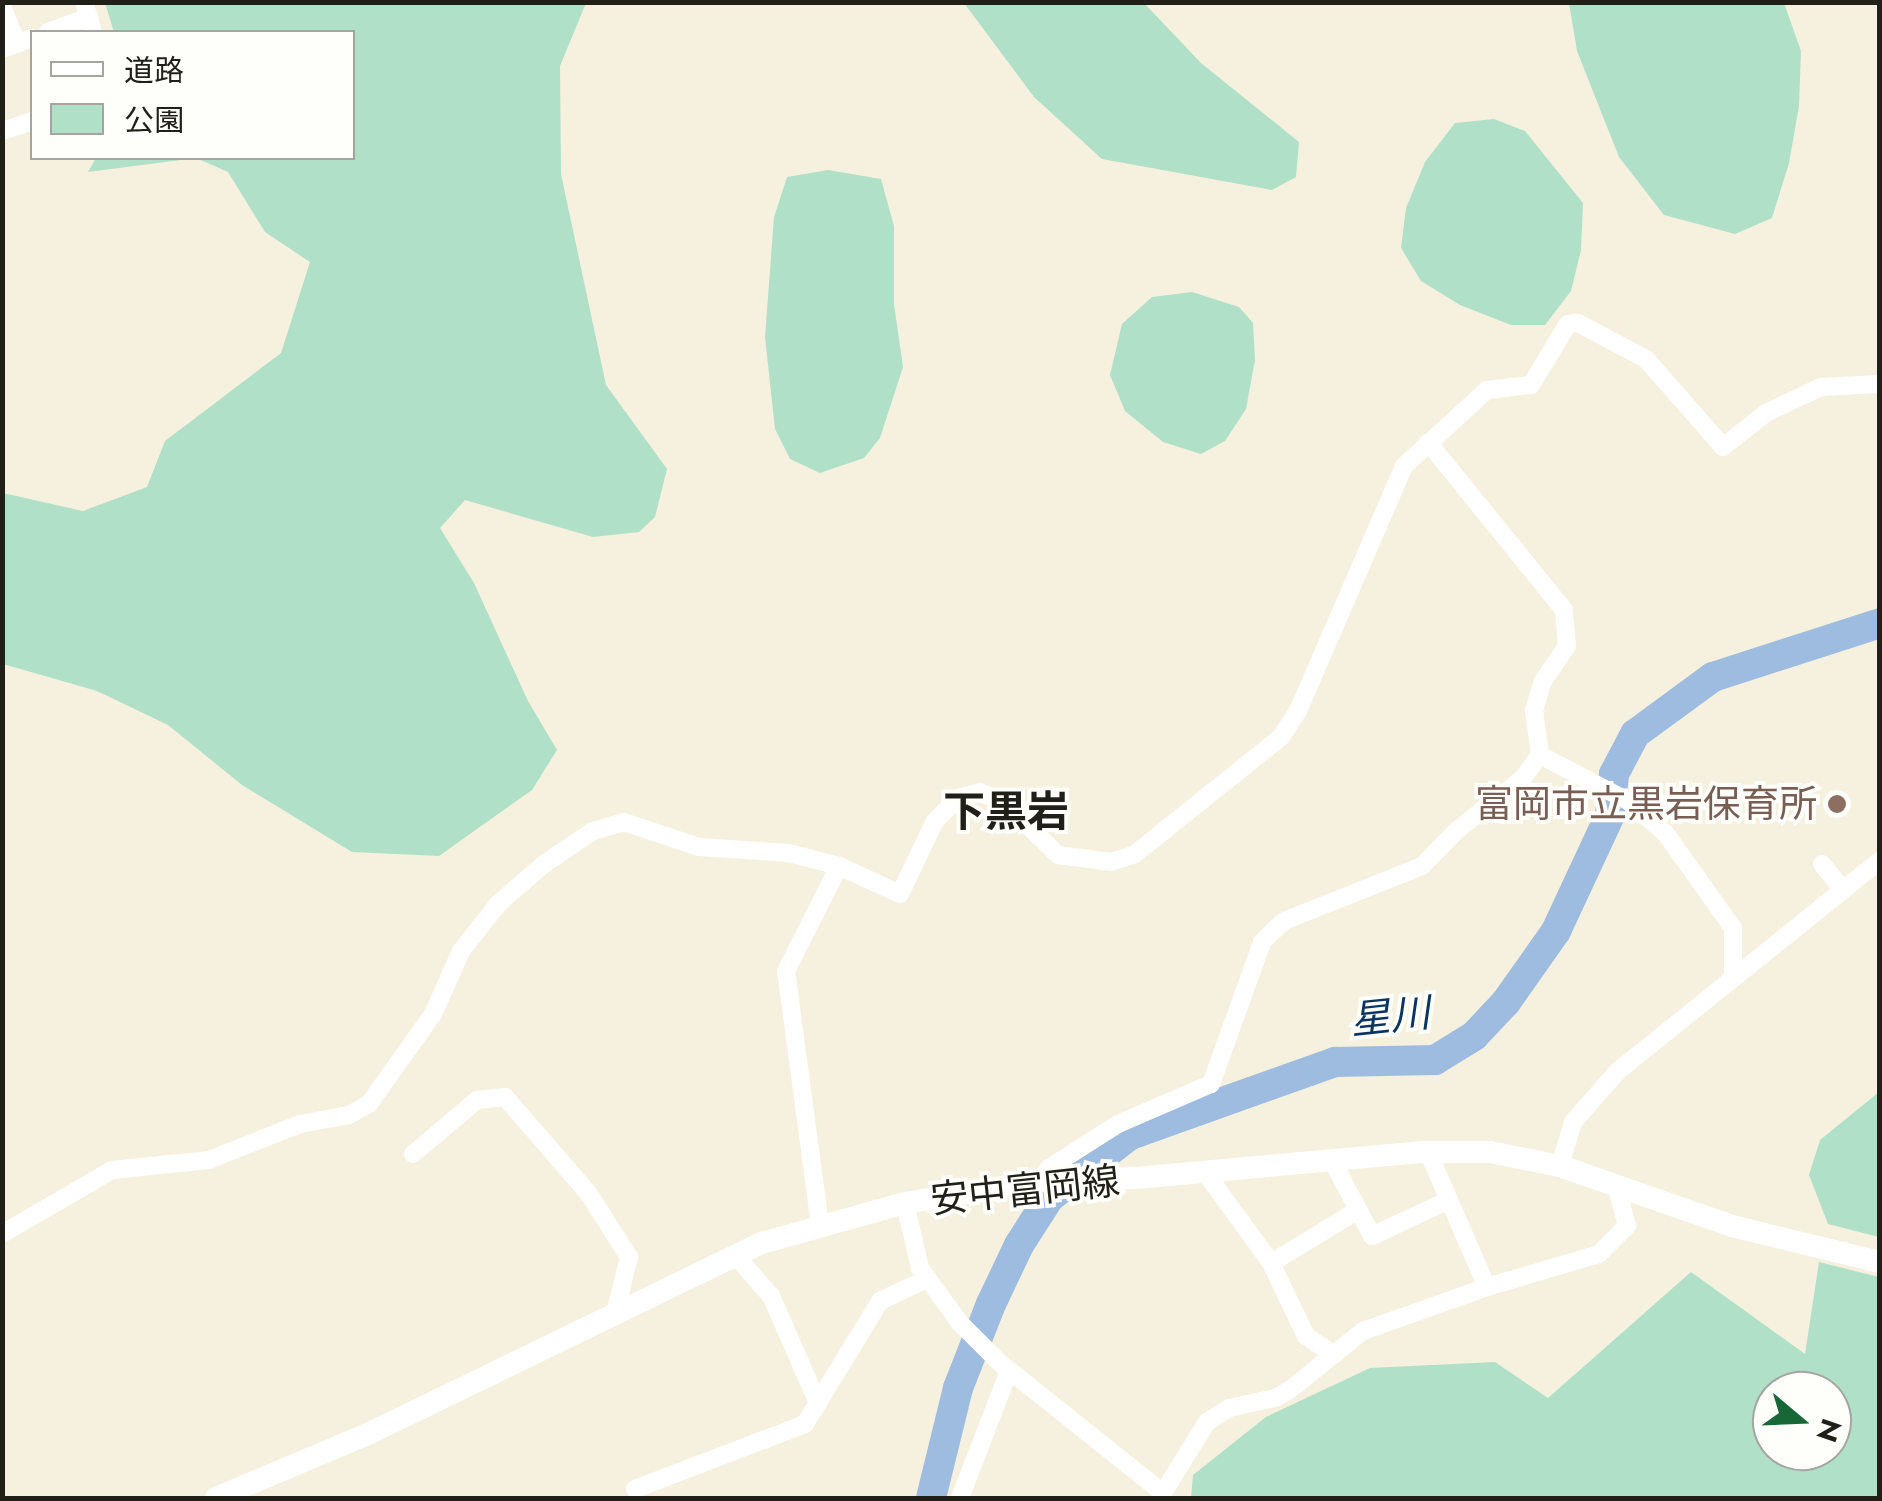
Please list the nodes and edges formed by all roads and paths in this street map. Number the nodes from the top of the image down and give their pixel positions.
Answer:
1 (2, 6) edge
2 (89, 17) edge
3 (53, 30) edge
4 (17, 44) edge
5 (30, 122) edge
6 (2, 132) edge
7 (1880, 384) edge
8 (1428, 442) junction
9 (1540, 755) junction
10 (1880, 860) edge
11 (1822, 864) dead end
12 (839, 866) junction
13 (1843, 890) junction
14 (1733, 977) junction
15 (1428, 1152) junction
16 (412, 1154) dead end
17 (1332, 1160) junction
18 (1560, 1166) junction
19 (1204, 1172) junction
20 (1044, 1180) junction
21 (1616, 1186) junction
22 (1449, 1200) junction
23 (905, 1203) junction
24 (1358, 1210) junction
25 (820, 1225) junction
26 (2, 1234) edge
27 (735, 1256) junction
28 (1270, 1262) junction
29 (1880, 1262) edge
30 (927, 1280) junction
31 (1486, 1287) junction
32 (614, 1313) junction
33 (1334, 1354) junction
34 (1004, 1366) junction
35 (818, 1403) junction
36 (634, 1489) dead end
37 (216, 1498) edge
38 (960, 1498) edge

1 - 4 street
2 - 3 street
5 - 6 street
7 - 8 street
8 - 9 street
8 - 12 street
9 - 14 street
9 - 20 street
10 - 13 street
11 - 13 street
12 - 25 street
12 - 26 street
13 - 14 street
14 - 18 street
15 - 17 main road, 安中富岡線
15 - 18 main road, 安中富岡線
15 - 22 street
16 - 32 street
17 - 19 main road, 安中富岡線
17 - 24 street
18 - 21 main road, 安中富岡線
19 - 20 main road, 安中富岡線
19 - 28 street
20 - 23 main road, 安中富岡線
21 - 29 main road, 安中富岡線
21 - 31 street
22 - 24 street
22 - 31 street
23 - 25 main road, 安中富岡線
23 - 30 street
24 - 28 street
25 - 27 main road, 安中富岡線
27 - 32 main road, 安中富岡線
27 - 35 street
28 - 33 street
30 - 34 street
30 - 35 street
31 - 33 street
32 - 37 main road, 安中富岡線
33 - 34 street
34 - 38 street
35 - 36 street

